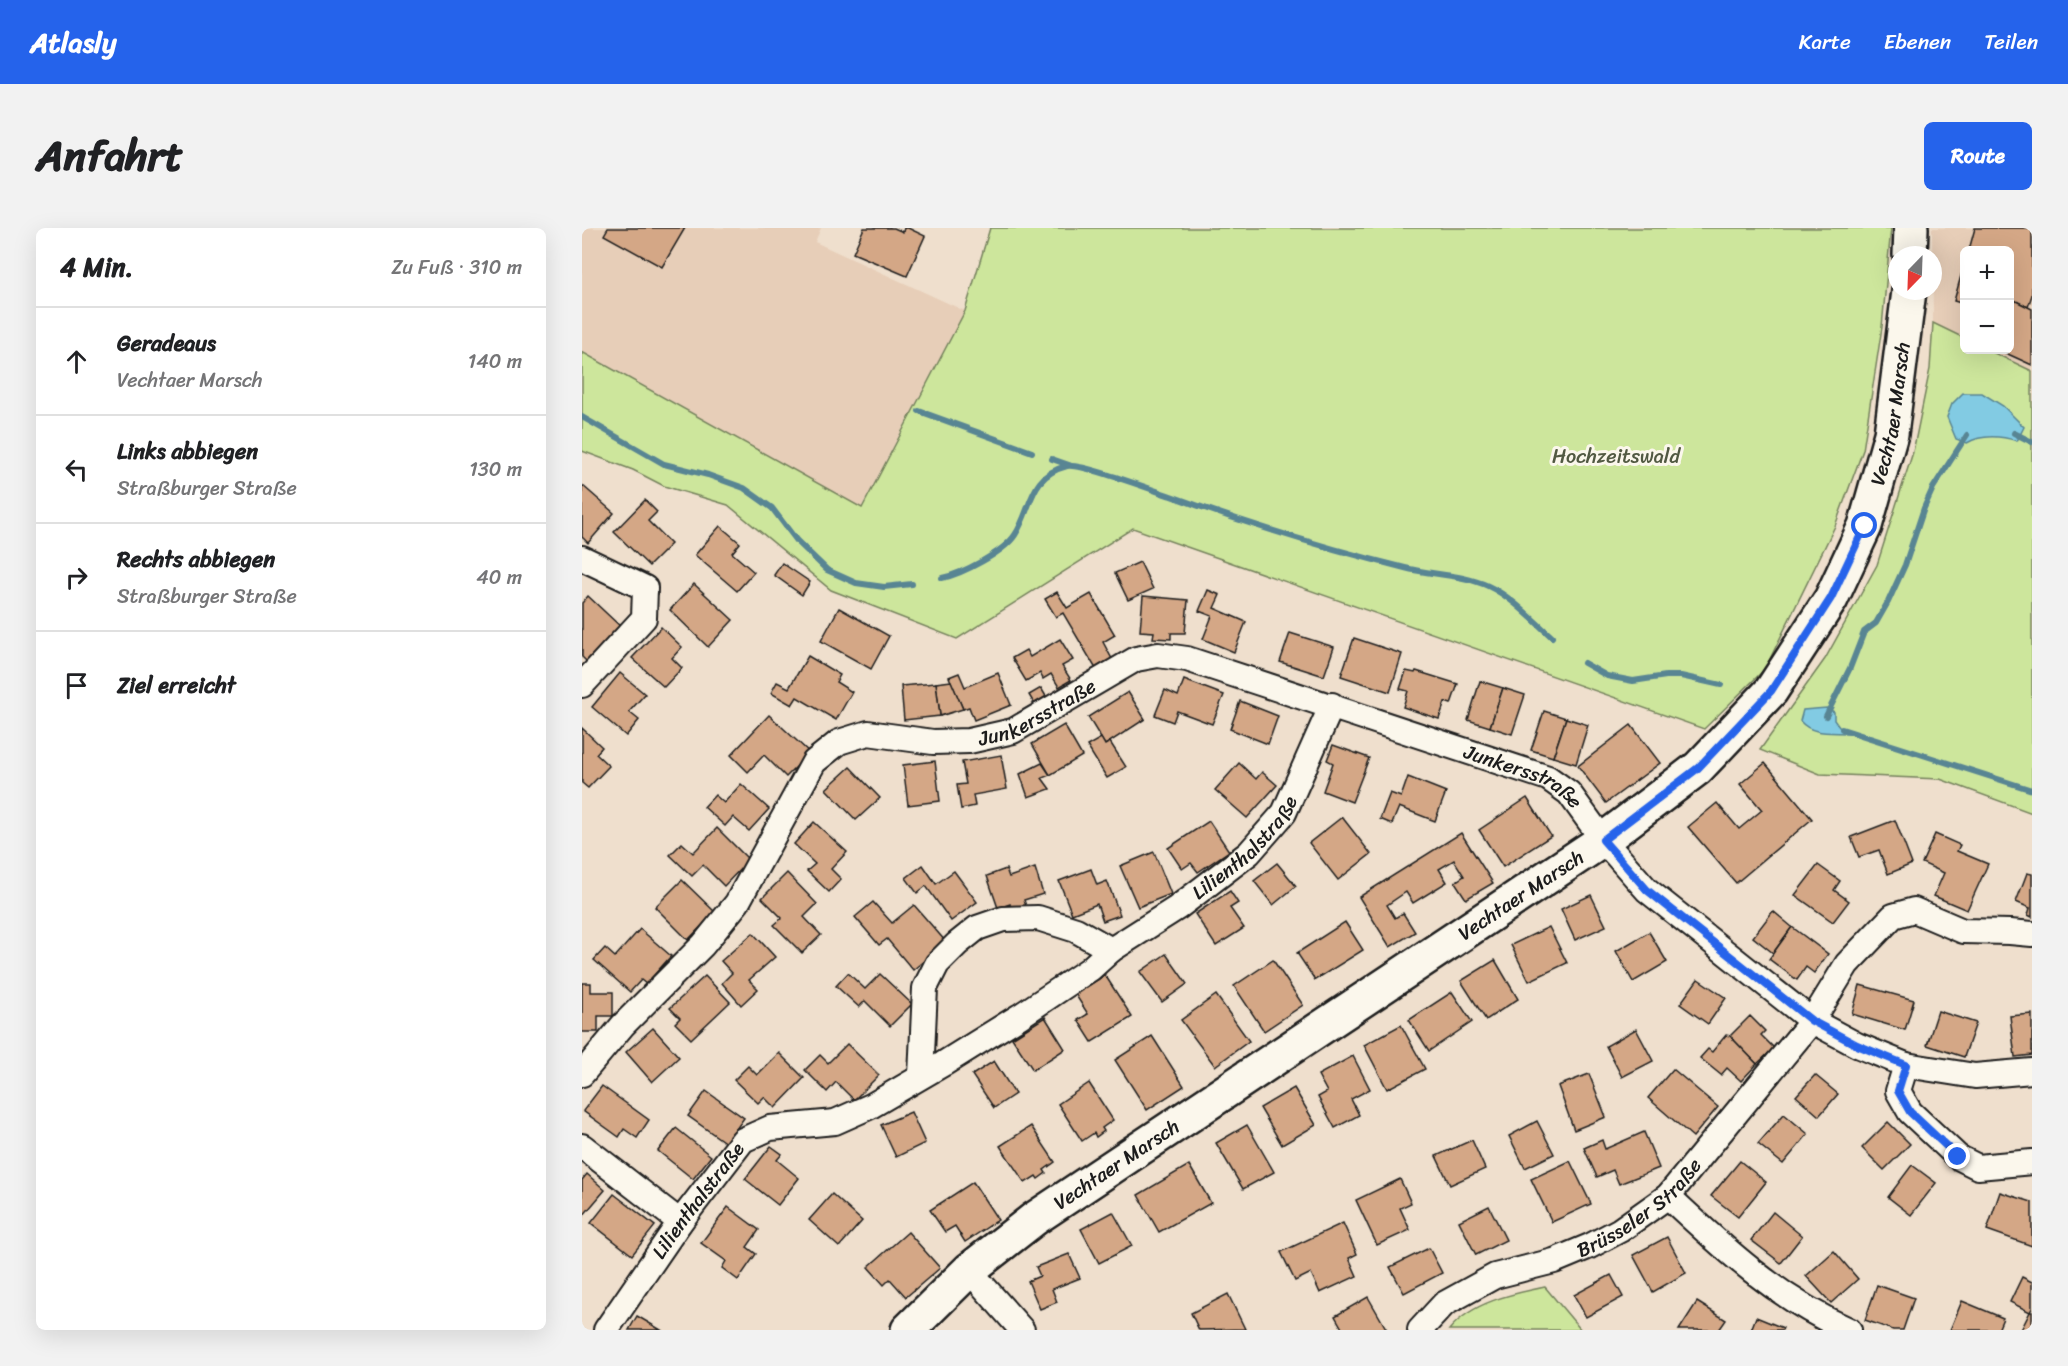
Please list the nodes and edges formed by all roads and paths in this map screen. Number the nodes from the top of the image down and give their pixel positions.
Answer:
1 (1911, 228) edge
2 (1910, 246) edge
3 (1908, 300) edge
4 (582, 558) edge
5 (582, 685) edge
6 (1332, 705) junction
7 (1603, 840) junction
8 (2032, 934) edge
9 (1111, 950) junction
10 (1812, 1021) junction
11 (1906, 1065) junction
12 (2032, 1071) edge
13 (582, 1074) edge
14 (921, 1076) junction
15 (582, 1146) edge
16 (2032, 1162) edge
17 (1668, 1196) junction
18 (680, 1222) junction
19 (969, 1270) junction
20 (606, 1330) edge
21 (908, 1330) edge
22 (1022, 1330) edge
23 (1420, 1330) edge
24 (1849, 1330) edge

1 - 2 street
3 - 7 street, Vechtaer Marsch
4 - 5 street
6 - 7 street, Junkersstraße
6 - 9 street, Lilienthalstraße
6 - 13 street, Junkersstraße
7 - 10 street, Junkersstraße
7 - 19 street, Vechtaer Marsch
8 - 10 street, Brüsseler Straße
9 - 14 street, Lilienthalstraße
9 - 14 street
10 - 11 street, Junkersstraße
10 - 17 street, Brüsseler Straße
11 - 12 street, Junkersstraße
11 - 16 street
14 - 18 street, Lilienthalstraße
15 - 18 street
17 - 23 street, Brüsseler Straße
17 - 24 street
18 - 20 street, Lilienthalstraße
19 - 21 street, Vechtaer Marsch
19 - 22 street

